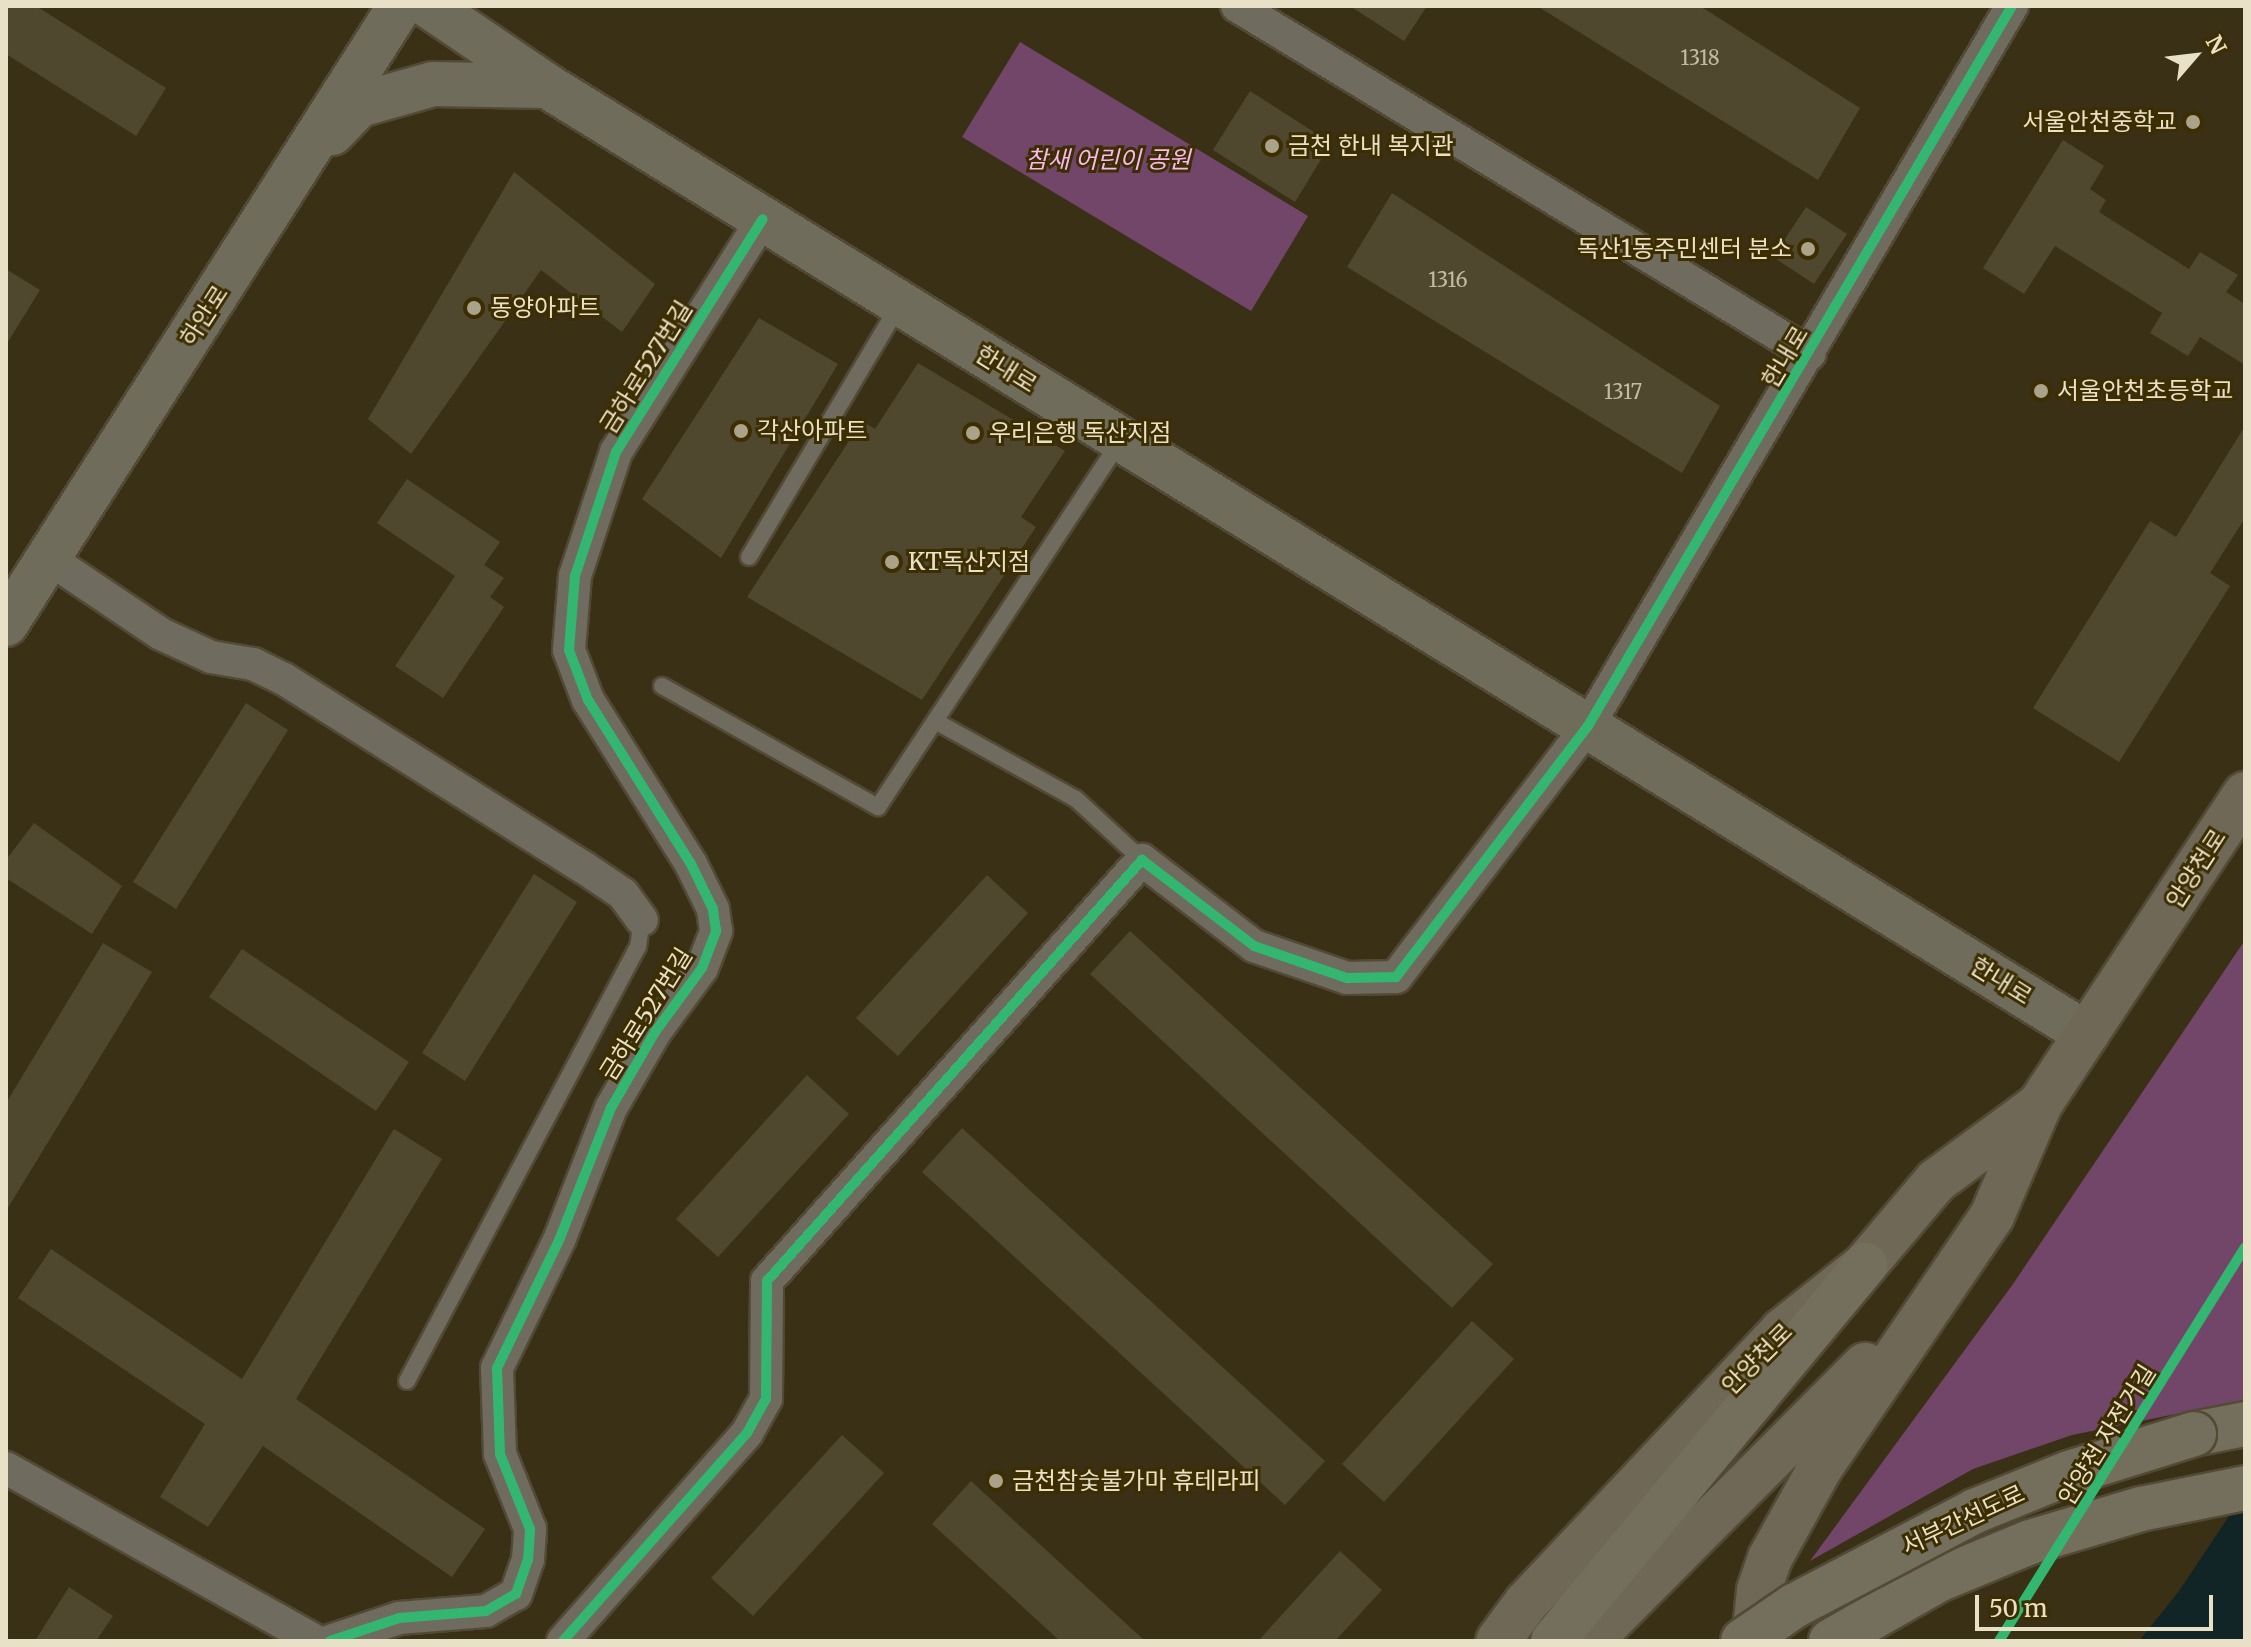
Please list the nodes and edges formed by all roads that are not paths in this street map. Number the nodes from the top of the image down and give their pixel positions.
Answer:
1 (400, 6) edge
2 (429, 6) edge
3 (1237, 6) edge
4 (2012, 6) edge
5 (547, 86) junction
6 (302, 163) junction
7 (763, 219) junction
8 (900, 304) junction
9 (1810, 354) junction
10 (1121, 440) junction
11 (749, 557) dead end
12 (48, 558) junction
13 (6, 624) edge
14 (662, 686) dead end
15 (935, 721) junction
16 (1588, 726) junction
17 (2245, 794) edge
18 (1142, 860) junction
19 (642, 920) joint
20 (2087, 1034) junction
21 (2040, 1104) junction
22 (1865, 1265) junction
23 (1932, 1298) junction
24 (407, 1381) dead end
25 (2245, 1424) edge
26 (6, 1468) edge
27 (2245, 1488) edge
28 (315, 1641) edge
29 (330, 1641) edge
30 (563, 1641) edge
31 (1498, 1641) edge
32 (1553, 1641) edge
33 (1590, 1641) edge
34 (1743, 1641) edge
35 (1754, 1641) edge
36 (1831, 1641) edge

1 - 6 main road, 하안로
2 - 5 main road, 한내로
3 - 9 street
4 - 9 street, 한내로
5 - 6 main road
5 - 7 main road, 한내로
6 - 12 main road, 하안로
7 - 8 main road, 한내로
7 - 29 street, 금하로527번길
8 - 10 main road, 한내로
8 - 11 lane
9 - 16 street, 한내로
10 - 15 lane
10 - 16 main road, 한내로
12 - 13 main road, 하안로
12 - 19 street
14 - 15 lane
15 - 18 lane
16 - 18 street
16 - 20 main road, 한내로
17 - 20 main road, 안양천로
18 - 30 street
19 - 24 lane
20 - 21 main road, 안양천로
21 - 22 main road, 안양천로
21 - 23 main road, 안양천로
22 - 31 main road, 안양천로
22 - 32 highway
23 - 33 main road
23 - 35 main road, 안양천로
25 - 34 highway, 서부간선도로, bridge
26 - 28 street
27 - 36 highway, 서부간선도로

